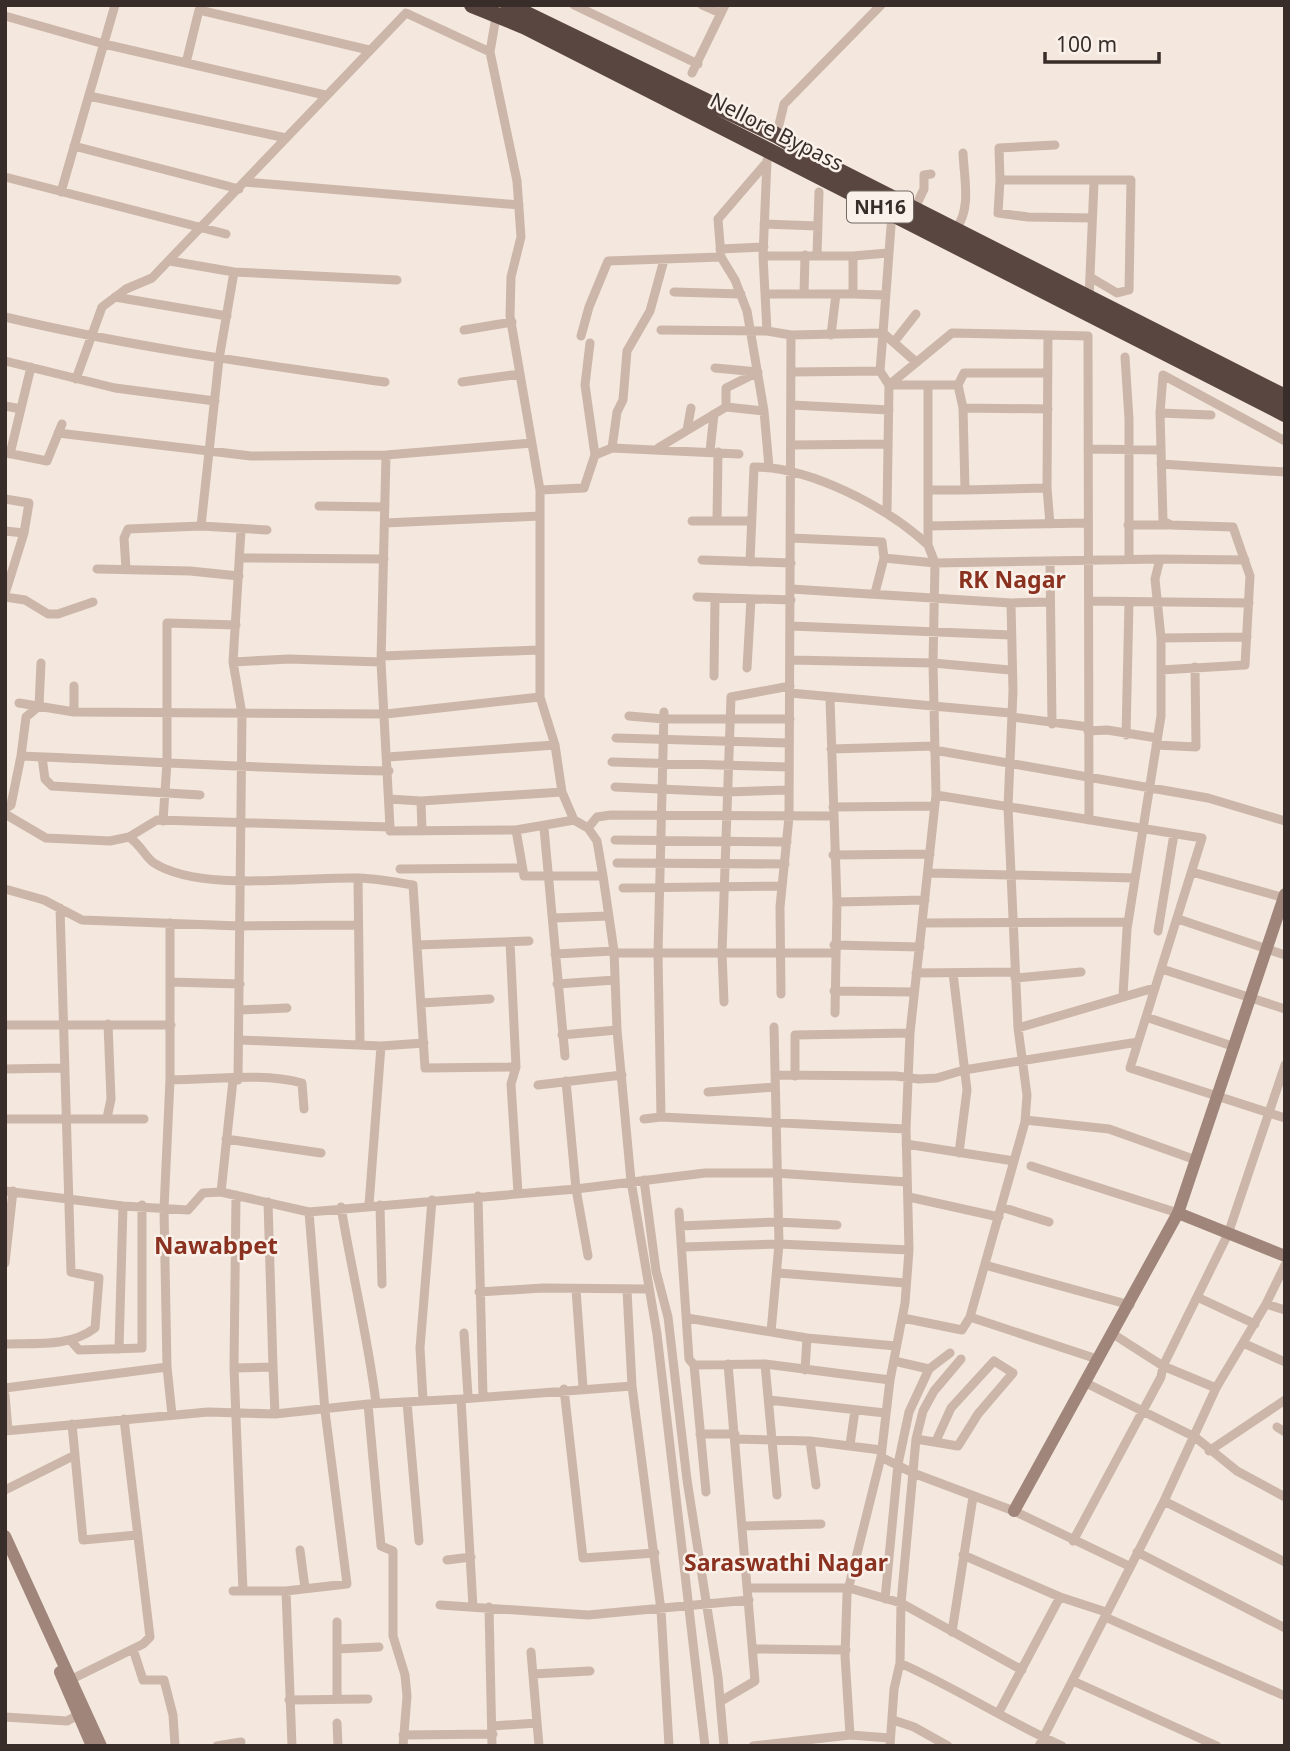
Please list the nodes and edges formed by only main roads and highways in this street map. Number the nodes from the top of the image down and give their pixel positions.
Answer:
1 (472, 5) edge
2 (501, 8) edge
3 (1088, 306) junction
4 (1285, 397) edge
5 (1285, 414) edge

1 - 2 highway, Nellore Bypass / NH16
2 - 3 highway, Nellore Bypass / NH16
2 - 3 highway, Nellore Bypass / NH16
3 - 4 highway, Nellore Bypass / NH16
3 - 5 highway, Nellore Bypass / NH16

